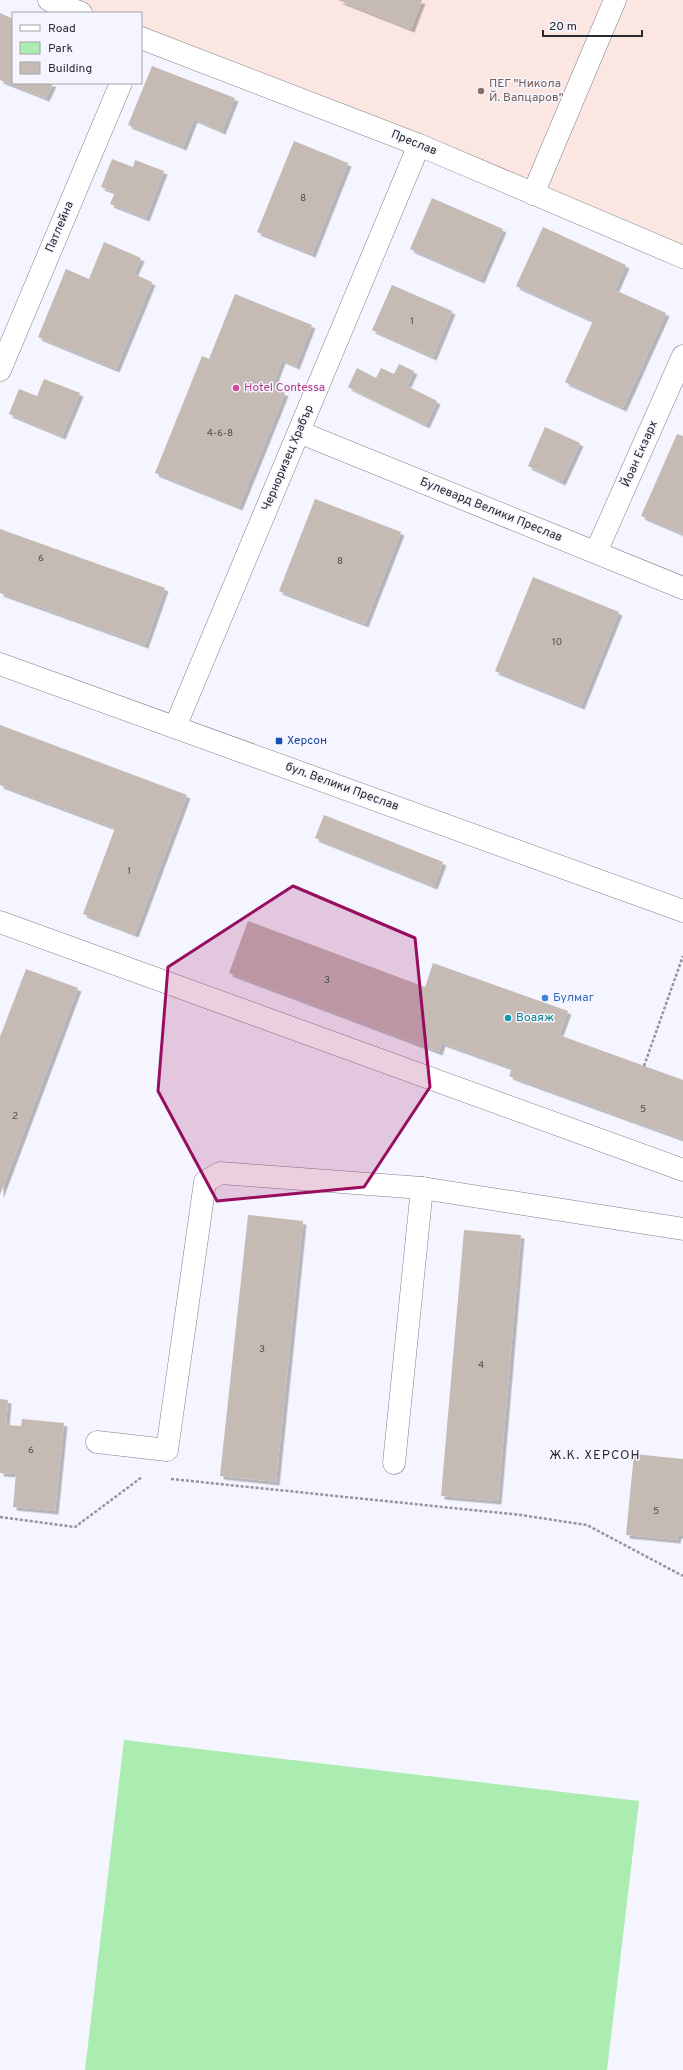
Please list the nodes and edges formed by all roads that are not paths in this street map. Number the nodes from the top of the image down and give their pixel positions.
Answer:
1 (49, 0) edge
2 (614, 0) edge
3 (79, 12) edge
4 (142, 38) edge
5 (121, 84) edge
6 (419, 145) junction
7 (533, 194) junction
8 (683, 257) edge
9 (683, 356) edge
10 (0, 370) edge
11 (299, 432) junction
12 (596, 552) junction
13 (683, 588) edge
14 (0, 664) edge
15 (175, 727) junction
16 (683, 911) edge
17 (1, 925) edge
18 (683, 1170) edge
19 (422, 1188) junction
20 (683, 1229) edge
21 (97, 1442) dead end
22 (394, 1462) dead end

1 - 3 street
2 - 7 street
4 - 6 street, Преслав
5 - 10 street, Патлейна
6 - 7 street, Преслав
6 - 11 street, Черноризец Храбър
7 - 8 street, Преслав
9 - 12 street, Йоан Екзарх
11 - 12 street, Булевард Велики Преслав
11 - 15 street, Черноризец Храбър
12 - 13 street, Булевард Велики Преслав
14 - 15 street, бул. Велики Преслав
15 - 16 street, бул. Велики Преслав
17 - 18 street
19 - 20 street
19 - 21 street
19 - 22 street

